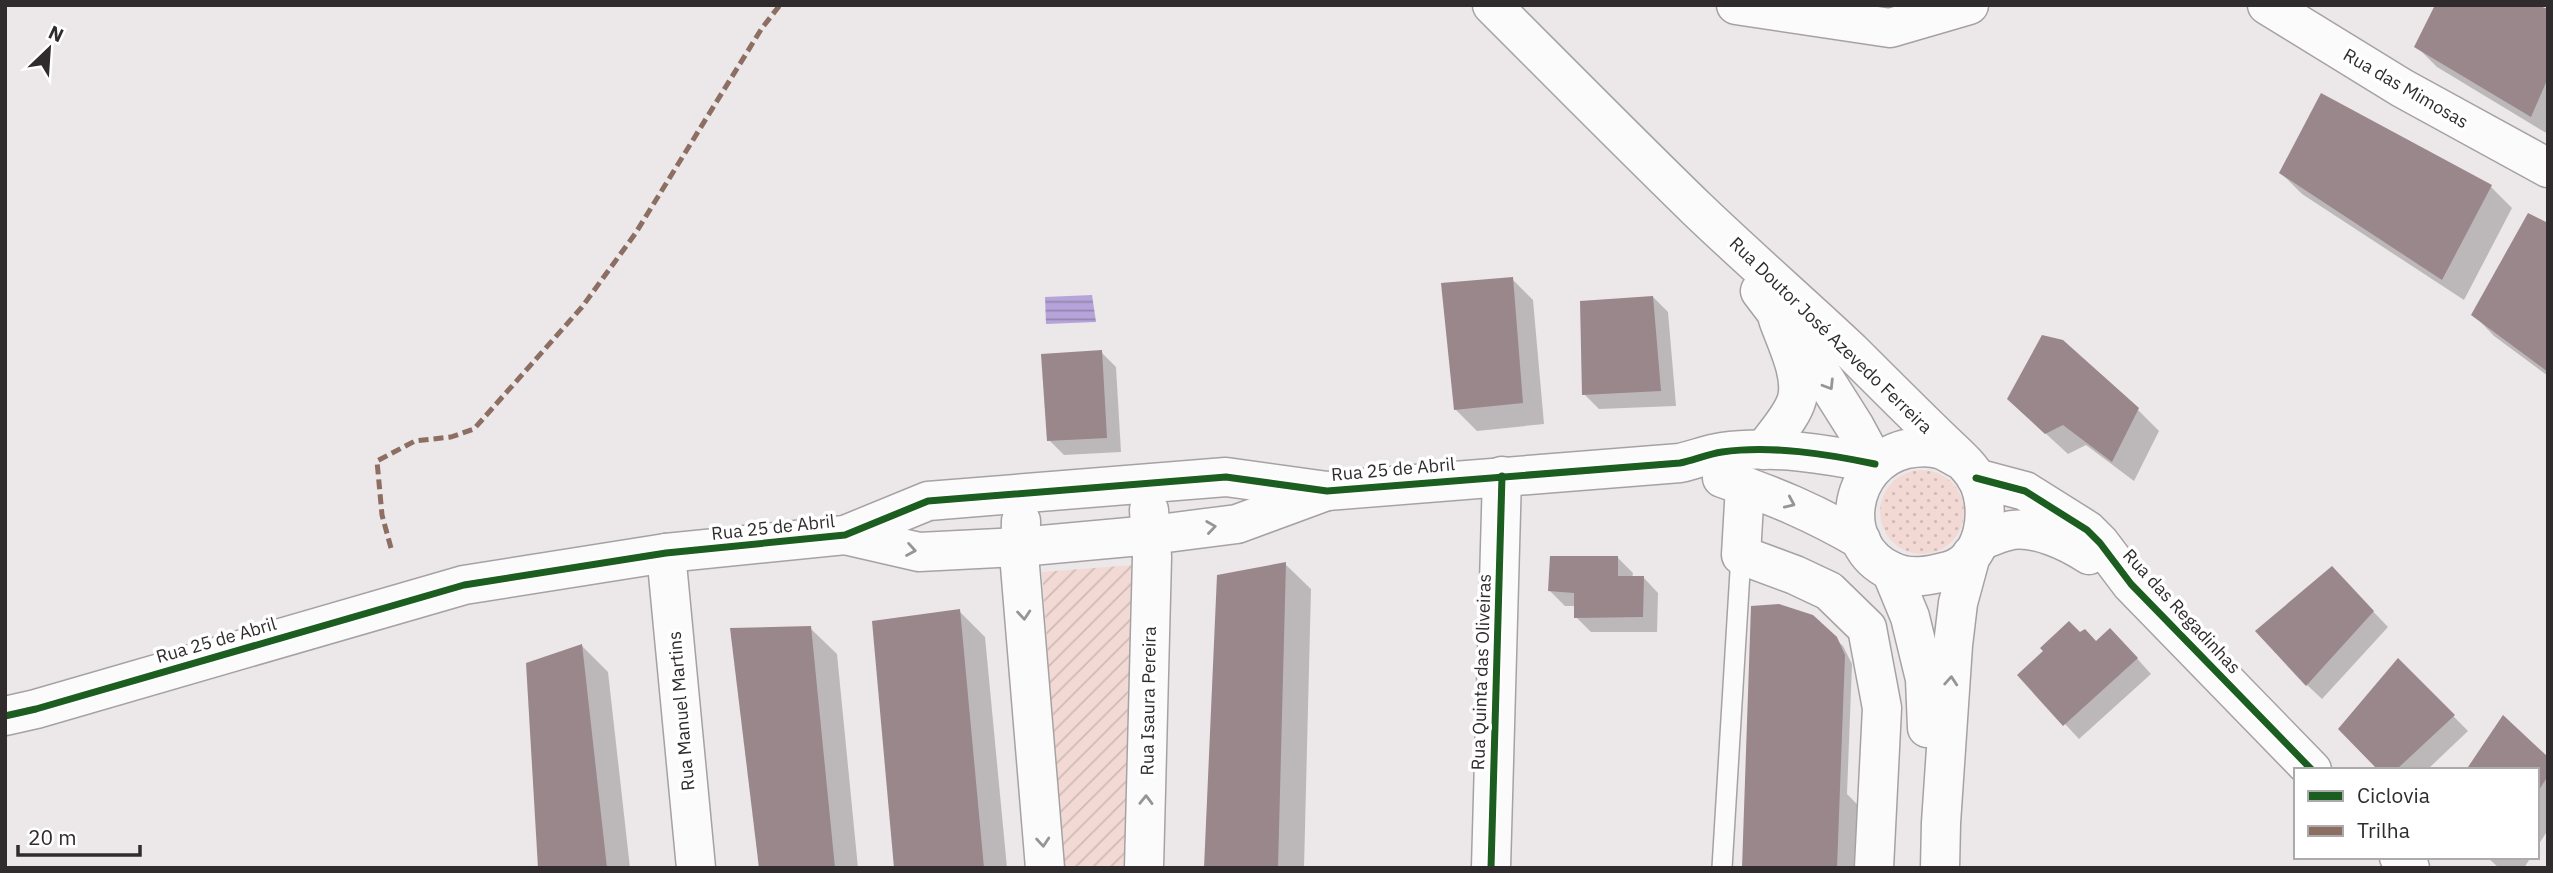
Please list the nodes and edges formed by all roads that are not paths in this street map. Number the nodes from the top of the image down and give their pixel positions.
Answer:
1 (1492, 5) edge
2 (1736, 5) edge
3 (1969, 5) edge
4 (2267, 5) edge
5 (1826, 12) edge
6 (2548, 168) edge
7 (1699, 211) junction
8 (1775, 310) junction
9 (1763, 450) junction
10 (1680, 463) junction
11 (1875, 464) junction
12 (1969, 469) junction
13 (1502, 477) junction
14 (1137, 483) junction
15 (1745, 486) junction
16 (1327, 491) junction
17 (1027, 492) junction
18 (845, 535) junction
19 (1151, 535) junction
20 (1861, 540) junction
21 (1020, 547) junction
22 (1976, 548) junction
23 (666, 554) junction
24 (1741, 555) junction
25 (1891, 571) junction
26 (2131, 584) junction
27 (5, 716) edge
28 (2310, 768) edge
29 (1941, 823) junction
30 (696, 868) edge
31 (1045, 868) edge
32 (1144, 868) edge
33 (1492, 868) edge
34 (1722, 868) edge
35 (1874, 868) edge
36 (1940, 868) edge

1 - 7 street, Rua Doutor José Azevedo Ferreira
2 - 5 street
3 - 5 street
4 - 6 street, Rua das Mimosas
7 - 8 street, Rua Doutor José Azevedo Ferreira
7 - 12 street, Rua Doutor José Azevedo Ferreira
8 - 9 street, Rua Doutor José Azevedo Ferreira
8 -> 11 street, Rua Doutor José Azevedo Ferreira
9 - 10 street
9 - 11 street
10 - 13 street, Rua 25 de Abril
10 - 15 street, Rua Doutor José Azevedo Ferreira
11 - 12 street, Rua Doutor José Azevedo Ferreira
11 - 20 street
12 - 22 street, Rua Doutor José Azevedo Ferreira
12 - 26 street, Rua das Regadinhas
13 - 16 street, Rua 25 de Abril
13 - 33 street, Rua Quinta das Oliveiras
14 - 16 street, Rua 25 de Abril
14 - 17 street, Rua 25 de Abril
14 - 19 street
15 -> 20 street, Rua Doutor José Azevedo Ferreira
15 - 24 street
19 -> 16 street, Rua 25 de Abril
17 - 18 street, Rua 25 de Abril
17 - 21 street
18 -> 21 street, Rua 25 de Abril
18 - 23 street, Rua 25 de Abril
19 - 21 street, Rua 25 de Abril
32 -> 19 street, Rua Isaura Pereira
20 - 25 street, Rua Doutor José Azevedo Ferreira
21 -> 31 street
22 - 25 street
22 - 26 street, Rua das Regadinhas
29 -> 22 street, Rua Doutor José Azevedo Ferreira
23 - 27 street, Rua 25 de Abril
23 - 30 street, Rua Manuel Martins
24 - 34 lane
24 - 35 street
25 - 29 street, Rua Doutor José Azevedo Ferreira
26 - 28 street, Rua das Regadinhas
29 - 36 street, Rua Doutor José Azevedo Ferreira

